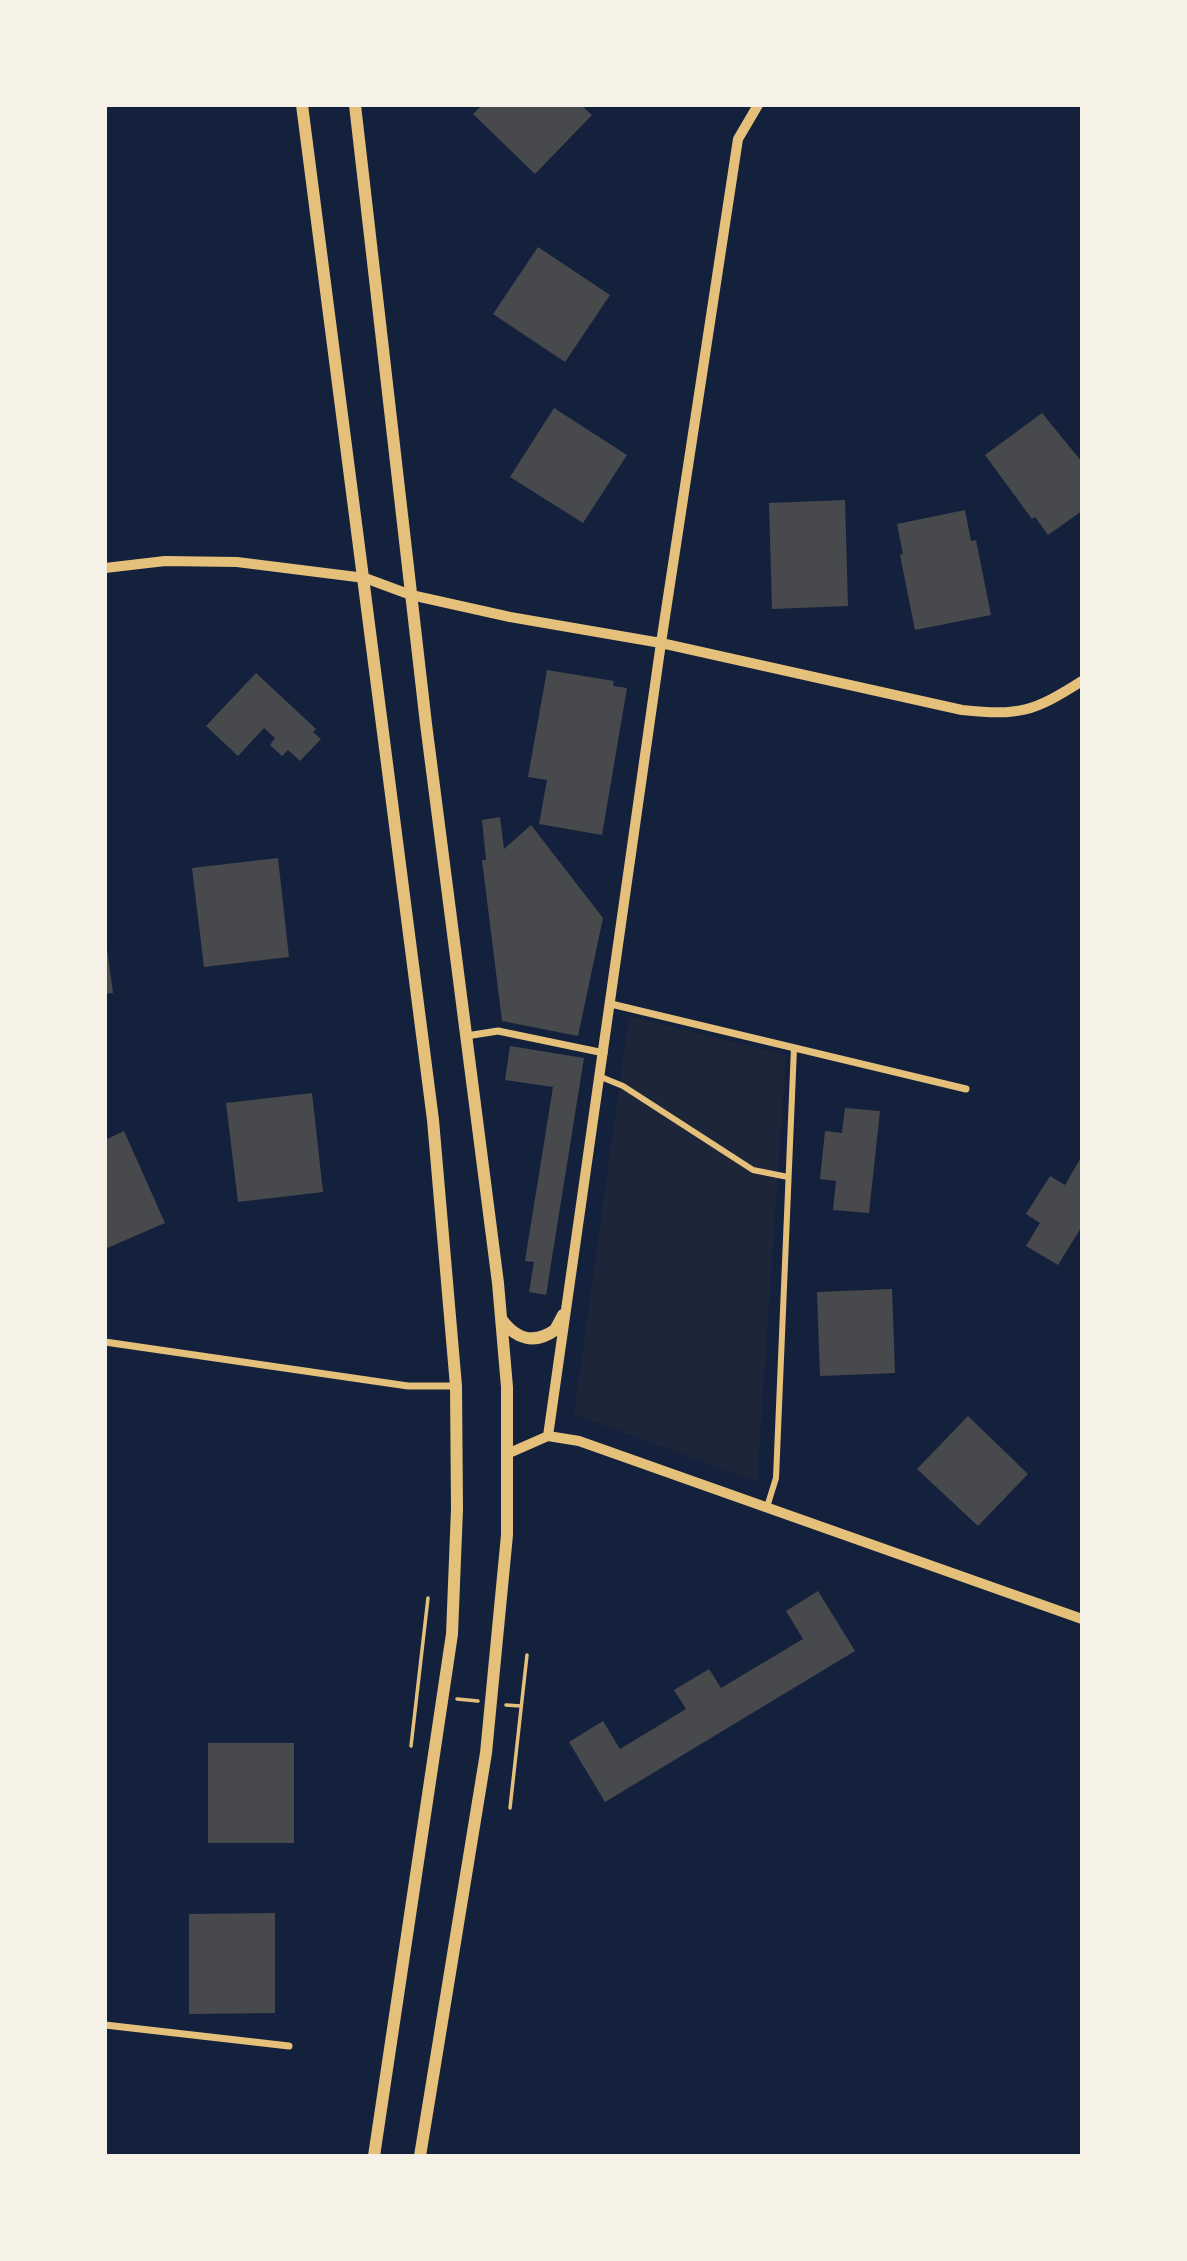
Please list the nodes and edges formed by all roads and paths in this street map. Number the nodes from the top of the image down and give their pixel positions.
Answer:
1 (302, 105) edge
2 (355, 105) edge
3 (758, 105) edge
4 (105, 568) edge
5 (365, 578) junction
6 (411, 595) junction
7 (661, 643) junction
8 (1082, 681) edge
9 (611, 1004) junction
10 (466, 1036) junction
11 (794, 1048) junction
12 (604, 1054) junction
13 (601, 1077) junction
14 (966, 1089) dead end
15 (788, 1177) junction
16 (564, 1315) junction
17 (501, 1318) junction
18 (105, 1342) edge
19 (456, 1386) junction
20 (548, 1436) junction
21 (507, 1454) junction
22 (767, 1507) junction
23 (428, 1598) dead end
24 (1082, 1619) edge
25 (527, 1655) dead end
26 (417, 1695) junction
27 (430, 1696) dead end
28 (456, 1699) dead end
29 (482, 1702) dead end
30 (495, 1703) dead end
31 (522, 1706) junction
32 (411, 1746) dead end
33 (510, 1808) dead end
34 (105, 2025) edge
35 (289, 2046) dead end
36 (374, 2156) edge
37 (420, 2156) edge

1 - 5 main road
2 - 6 main road
3 - 7 street
4 - 5 street
5 - 6 street
5 - 19 main road
6 - 7 street
6 - 10 main road
7 - 8 street
7 - 9 street
9 - 11 street
9 - 12 street
10 - 12 street
10 - 17 main road
11 - 14 street
11 - 15 street
12 - 13 street
13 - 15 street
13 - 16 street
15 - 22 street
16 - 17 main road
16 - 20 street
17 - 21 main road
18 - 19 street
19 - 36 main road
20 - 21 street
20 - 22 street
21 - 37 main road
22 - 24 street
23 - 26 path
25 - 31 path
26 - 27 path
26 - 32 path
28 - 29 path
30 - 31 path
31 - 33 path
34 - 35 street

